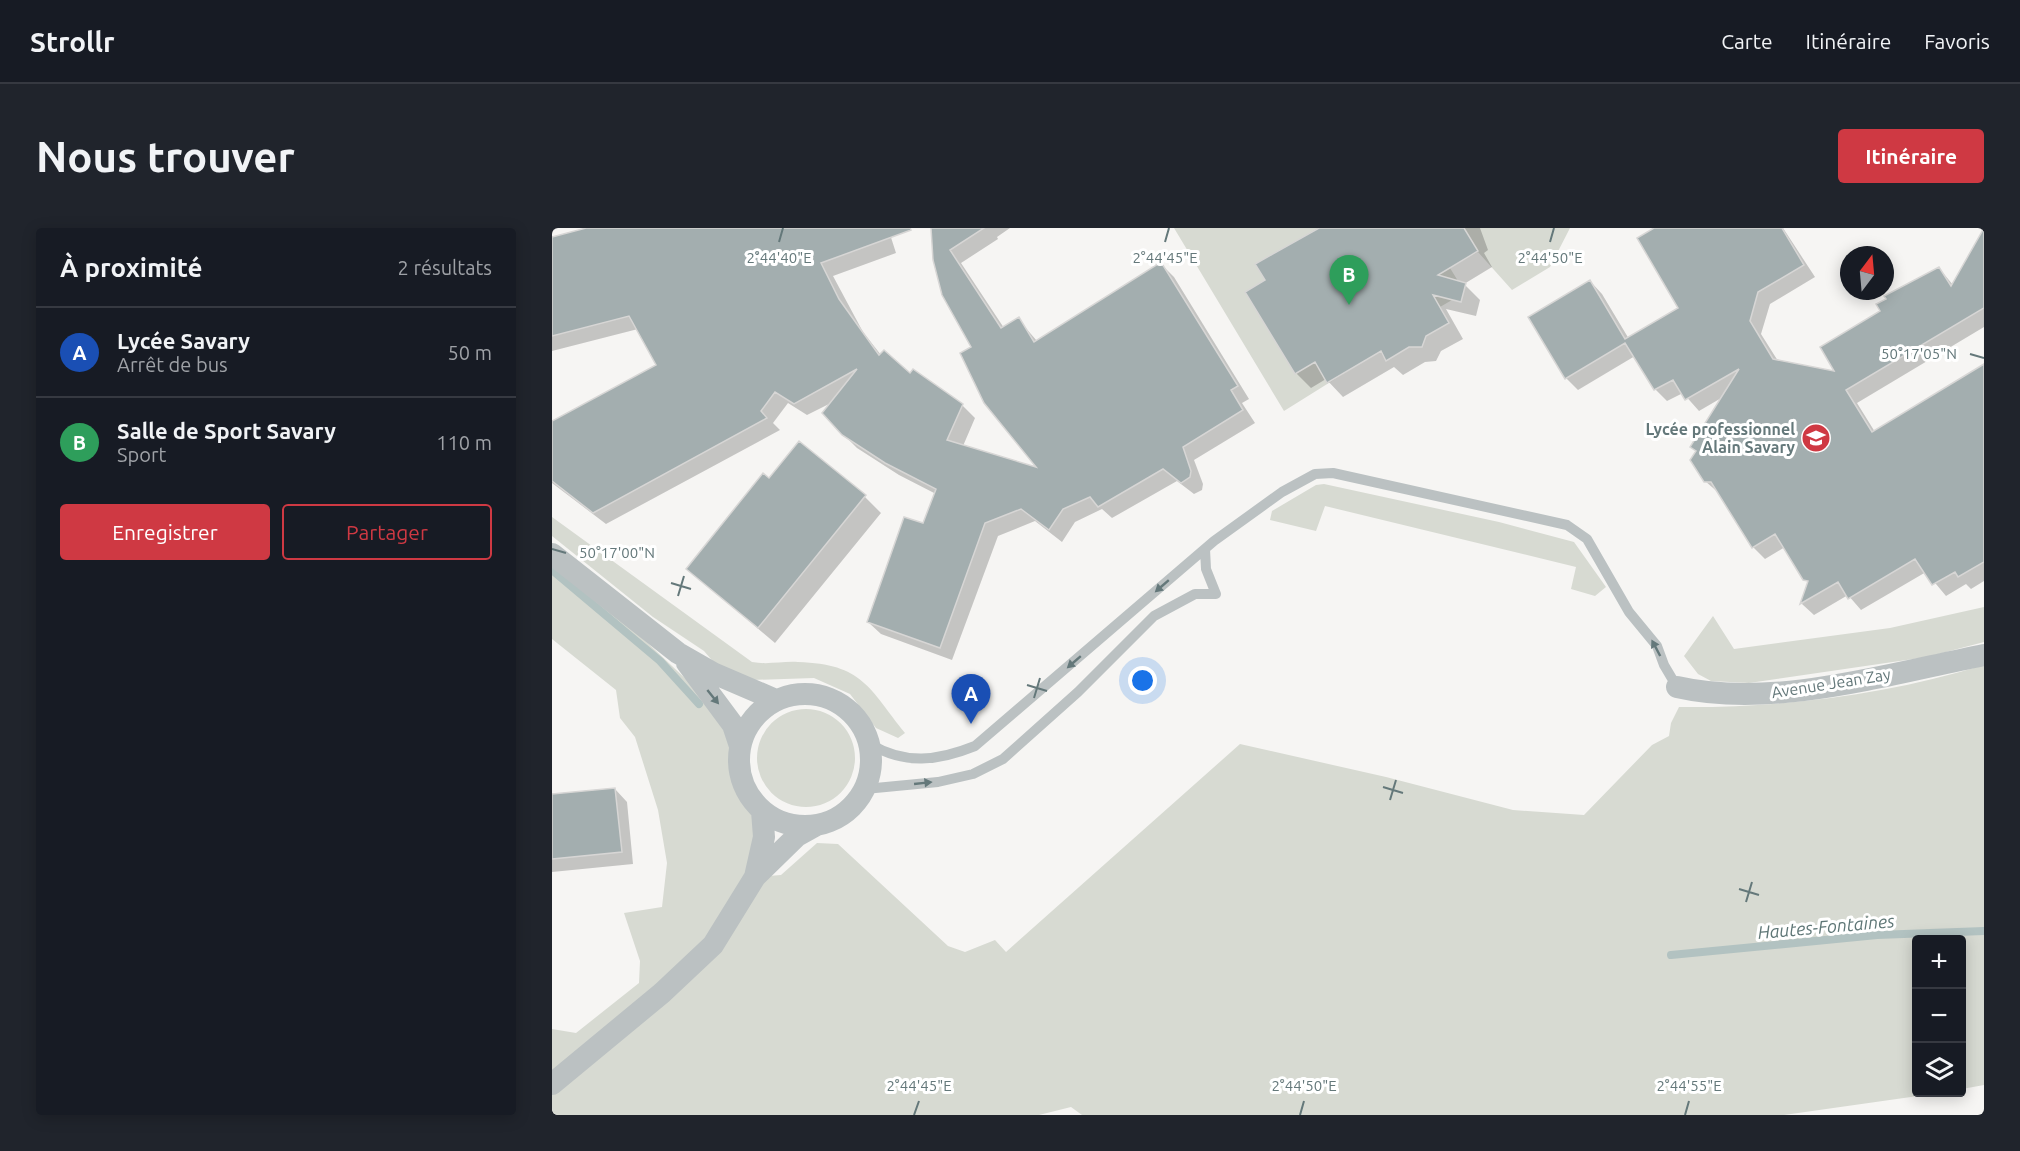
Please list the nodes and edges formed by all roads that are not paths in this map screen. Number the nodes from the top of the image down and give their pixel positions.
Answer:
1 (1205, 549) junction
2 (552, 554) edge
3 (678, 653) junction
4 (1984, 655) edge
5 (1677, 687) joint
6 (776, 700) junction
7 (870, 744) junction
8 (740, 746) junction
9 (865, 789) junction
10 (762, 810) junction
11 (815, 826) junction
12 (755, 877) junction
13 (552, 1084) edge

5 -> 1 lane
1 -> 7 lane
9 -> 1 lane
2 - 3 street
3 - 6 street
3 -> 8 street
4 - 5 street, Avenue Jean Zay
6 - 7 street
6 - 8 street
7 - 9 street
8 - 10 street
9 - 11 street
10 - 11 street
10 - 12 street
11 - 12 street
12 - 13 street

